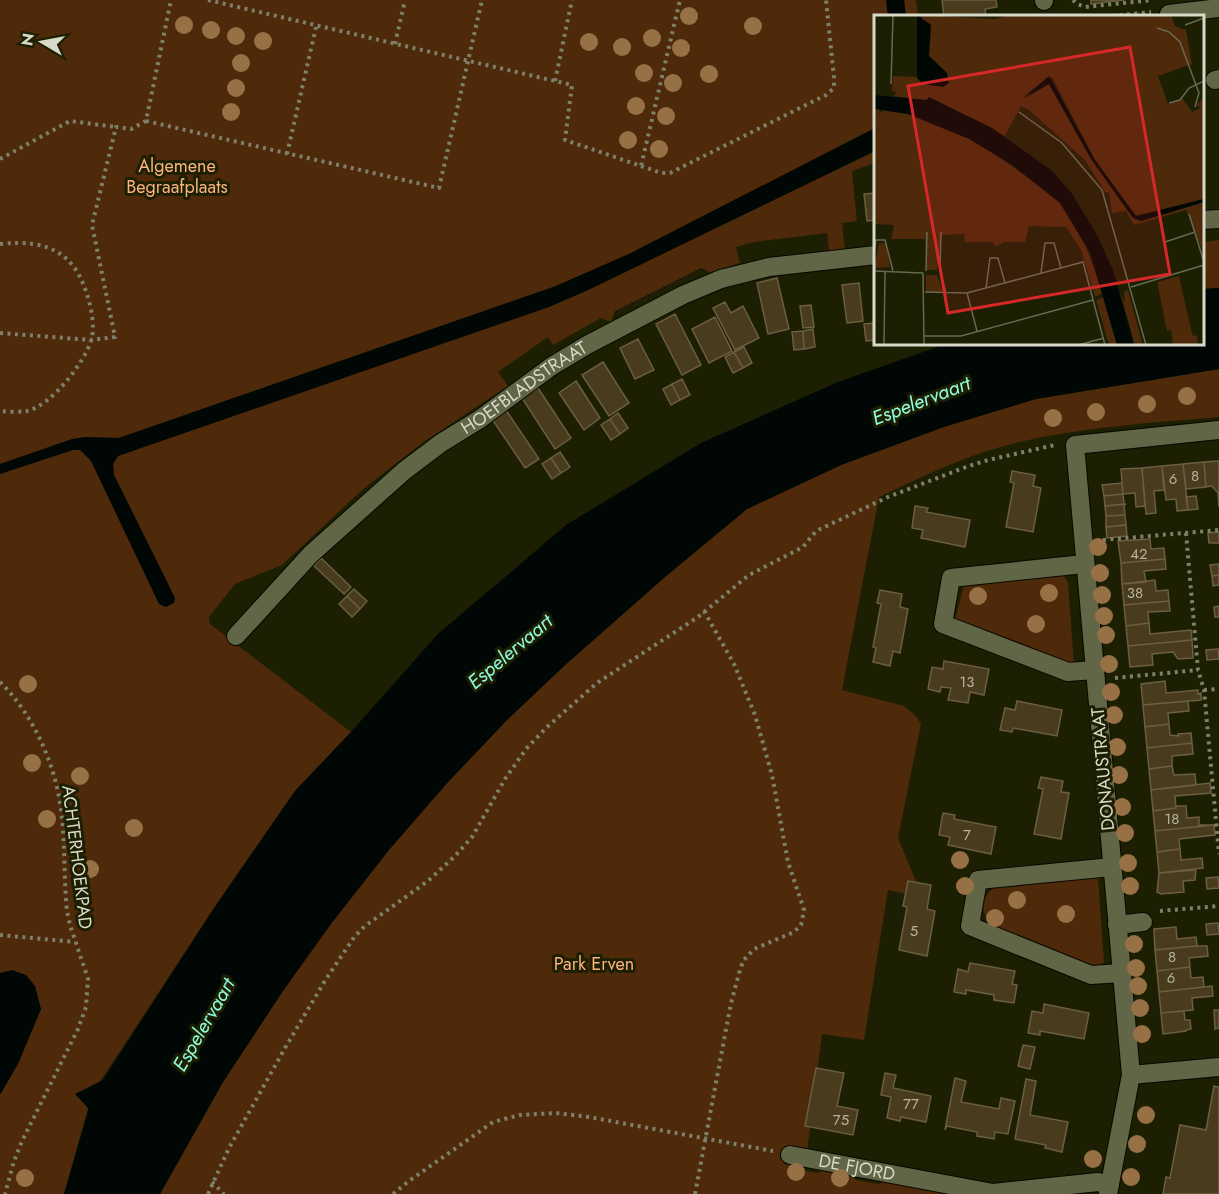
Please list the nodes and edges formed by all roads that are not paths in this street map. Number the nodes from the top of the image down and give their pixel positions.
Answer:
1 (1219, 8) edge
2 (1162, 13) road end
3 (1219, 219) edge
4 (1204, 220) edge
5 (874, 255) edge
6 (1219, 430) edge
7 (1084, 564) junction
8 (236, 636) dead end
9 (1094, 670) junction
10 (1112, 867) junction
11 (1147, 917) road end
12 (1117, 925) junction
13 (1121, 973) junction
14 (1219, 1067) edge
15 (1131, 1074) junction
16 (790, 1155) road end
17 (1109, 1189) edge
18 (993, 1194) edge

1 - 2 street
3 - 4 street
5 - 8 street, HOEFBLADSTRAAT
6 - 7 street, DONAUSTRAAT
7 - 9 street, DONAUSTRAAT
7 - 9 street
9 - 10 street, DONAUSTRAAT
10 - 12 street, DONAUSTRAAT
10 - 13 street
11 - 12 street
12 - 13 street, DONAUSTRAAT
13 - 15 street, DONAUSTRAAT
14 - 15 street
15 - 17 street, DONAUSTRAAT
16 - 18 street, DE FJORD
17 - 18 street, DE FJORD

